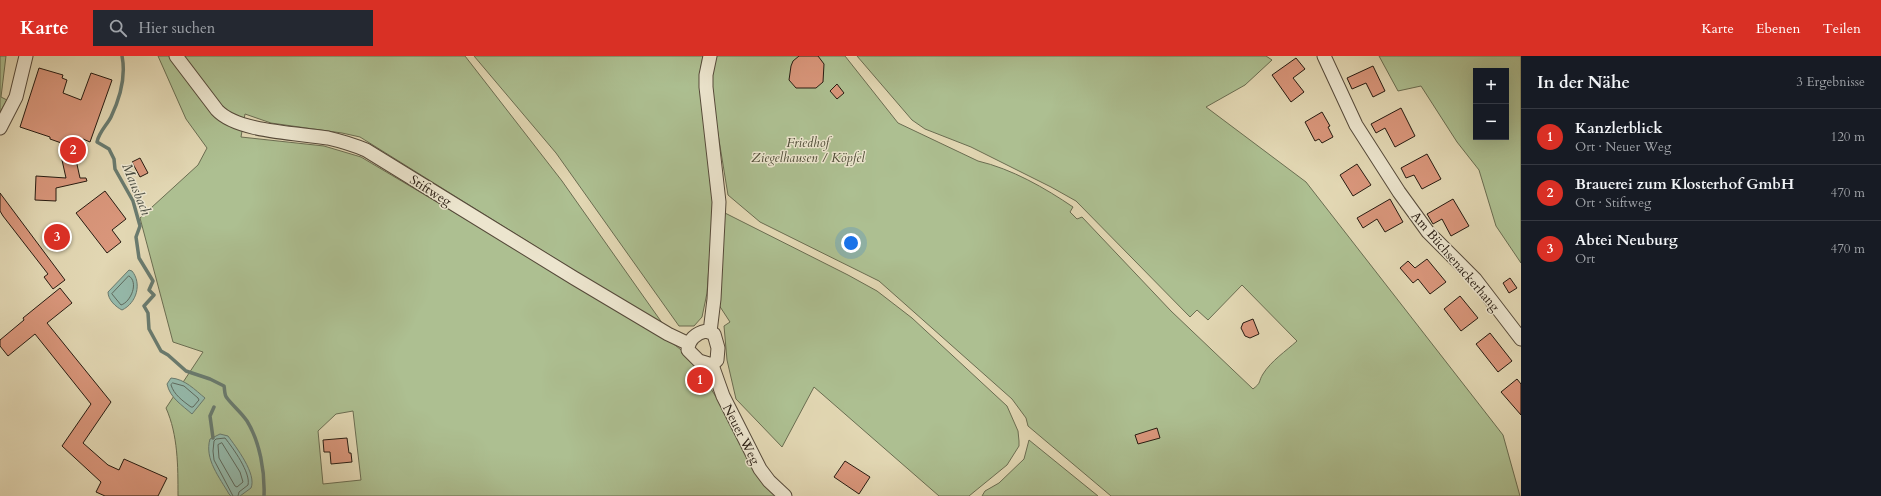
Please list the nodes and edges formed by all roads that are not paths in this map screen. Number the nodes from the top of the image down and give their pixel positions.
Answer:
1 (26, 56) edge
2 (176, 56) edge
3 (710, 56) edge
4 (1324, 56) edge
5 (0, 128) edge
6 (710, 332) junction
7 (1521, 339) edge
8 (689, 344) junction
9 (712, 365) junction
10 (785, 496) edge

1 - 5 street
2 - 8 street, Stiftweg
3 - 6 street
4 - 7 street, Am Büchsenackerhang
6 - 8 street
6 - 9 street
8 - 9 street
9 - 10 street, Neuer Weg

